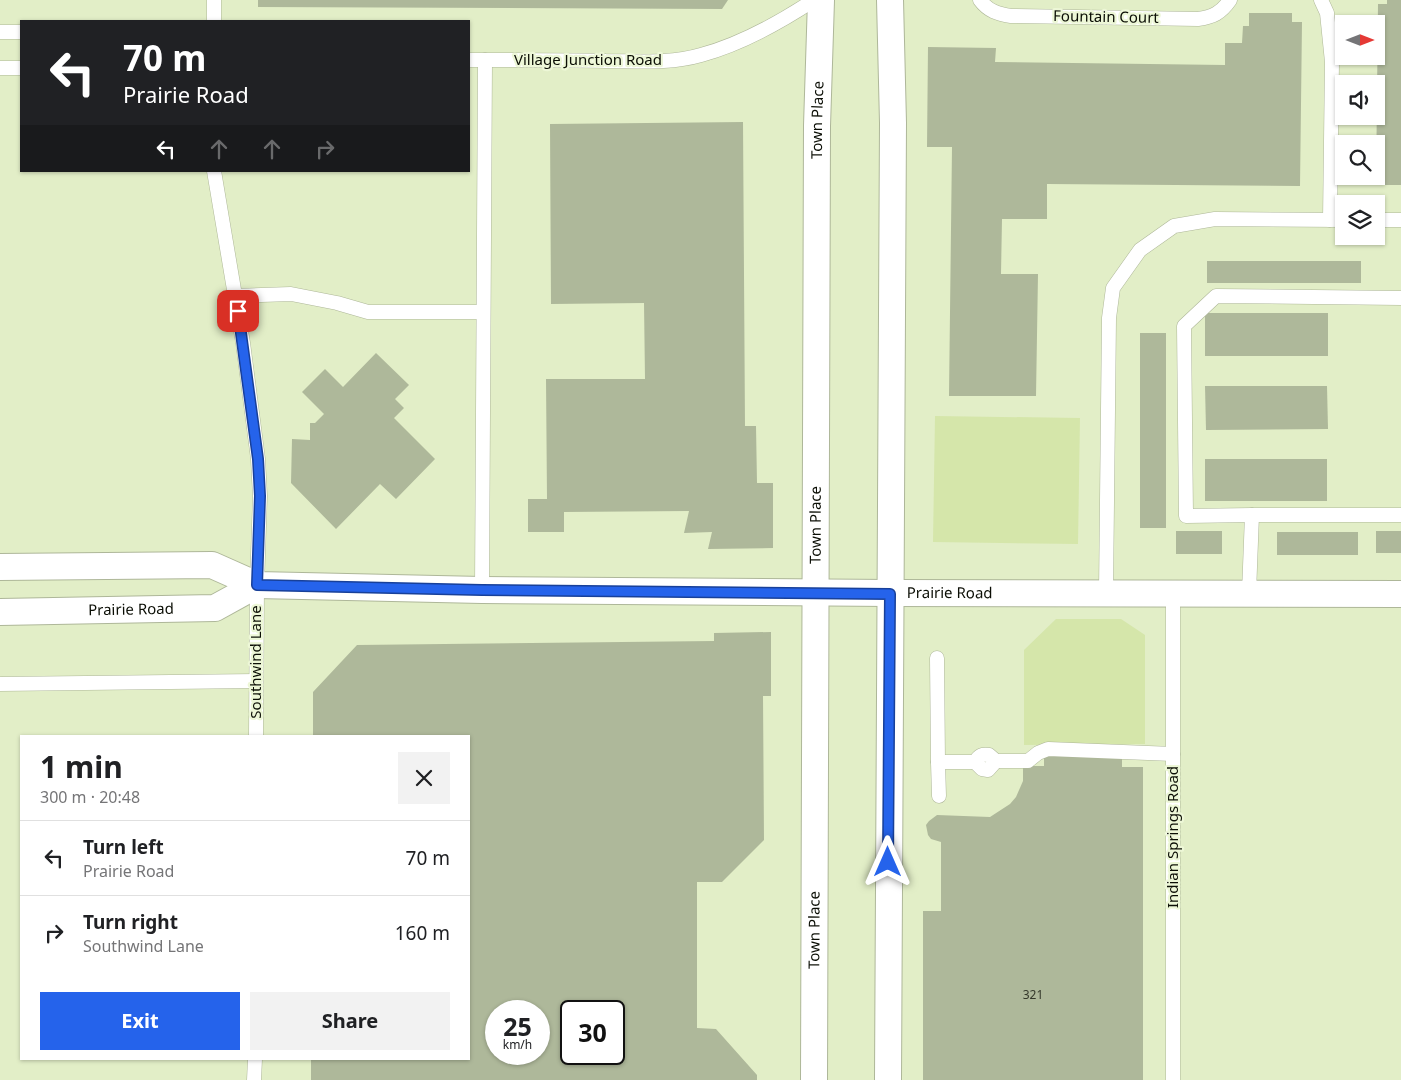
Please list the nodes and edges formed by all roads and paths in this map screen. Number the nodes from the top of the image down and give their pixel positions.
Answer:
1 (214, 0) edge
2 (814, 0) edge
3 (821, 0) edge
4 (890, 0) edge
5 (980, 0) edge
6 (1230, 0) edge
7 (1321, 0) edge
8 (214, 20) edge
9 (0, 32) edge
10 (20, 32) edge
11 (470, 60) edge
12 (485, 60) junction
13 (0, 68) edge
14 (20, 68) edge
15 (214, 172) edge
16 (1336, 195) edge
17 (1335, 220) edge
18 (1385, 220) edge
19 (1401, 220) edge
20 (235, 296) junction
21 (1401, 298) edge
22 (484, 312) junction
23 (1252, 515) junction
24 (1401, 515) edge
25 (0, 566) edge
26 (257, 585) junction
27 (482, 590) junction
28 (815, 593) junction
29 (1106, 593) junction
30 (1173, 593) junction
31 (1249, 593) junction
32 (890, 594) junction
33 (1401, 594) edge
34 (0, 612) edge
35 (937, 658) dead end
36 (256, 681) junction
37 (0, 684) edge
38 (256, 735) edge
39 (1173, 754) junction
40 (938, 762) junction
41 (939, 796) dead end
42 (255, 1060) edge
43 (254, 1080) edge
44 (814, 1080) edge
45 (888, 1080) edge
46 (1173, 1080) edge

1 - 8 lane
2 - 12 lane, Village Junction Road
3 - 28 street, Town Place
4 - 32 street
5 - 6 lane, Fountain Court
7 - 16 lane
9 - 10 lane
11 - 12 lane, Village Junction Road
12 - 22 lane
13 - 14 lane
15 - 20 lane, Southwind Lane
17 - 29 lane
18 - 19 lane
20 - 22 lane
20 - 26 lane, Southwind Lane
21 - 23 lane
22 - 27 lane
23 - 24 lane
23 - 31 lane
25 - 26 street, Prairie Road
26 - 27 street, Prairie Road
26 - 34 street, Prairie Road
26 - 36 lane, Southwind Lane
27 - 28 street, Prairie Road
28 - 32 street, Prairie Road
28 - 44 street, Town Place
29 - 30 street, Prairie Road
29 - 32 street, Prairie Road
30 - 31 street, Prairie Road
30 - 39 lane, Indian Springs Road
31 - 33 street, Prairie Road
32 - 45 street
35 - 40 lane
36 - 37 lane
36 - 38 lane, Southwind Lane
39 - 40 lane
39 - 46 lane, Indian Springs Road
40 - 41 lane
42 - 43 lane

